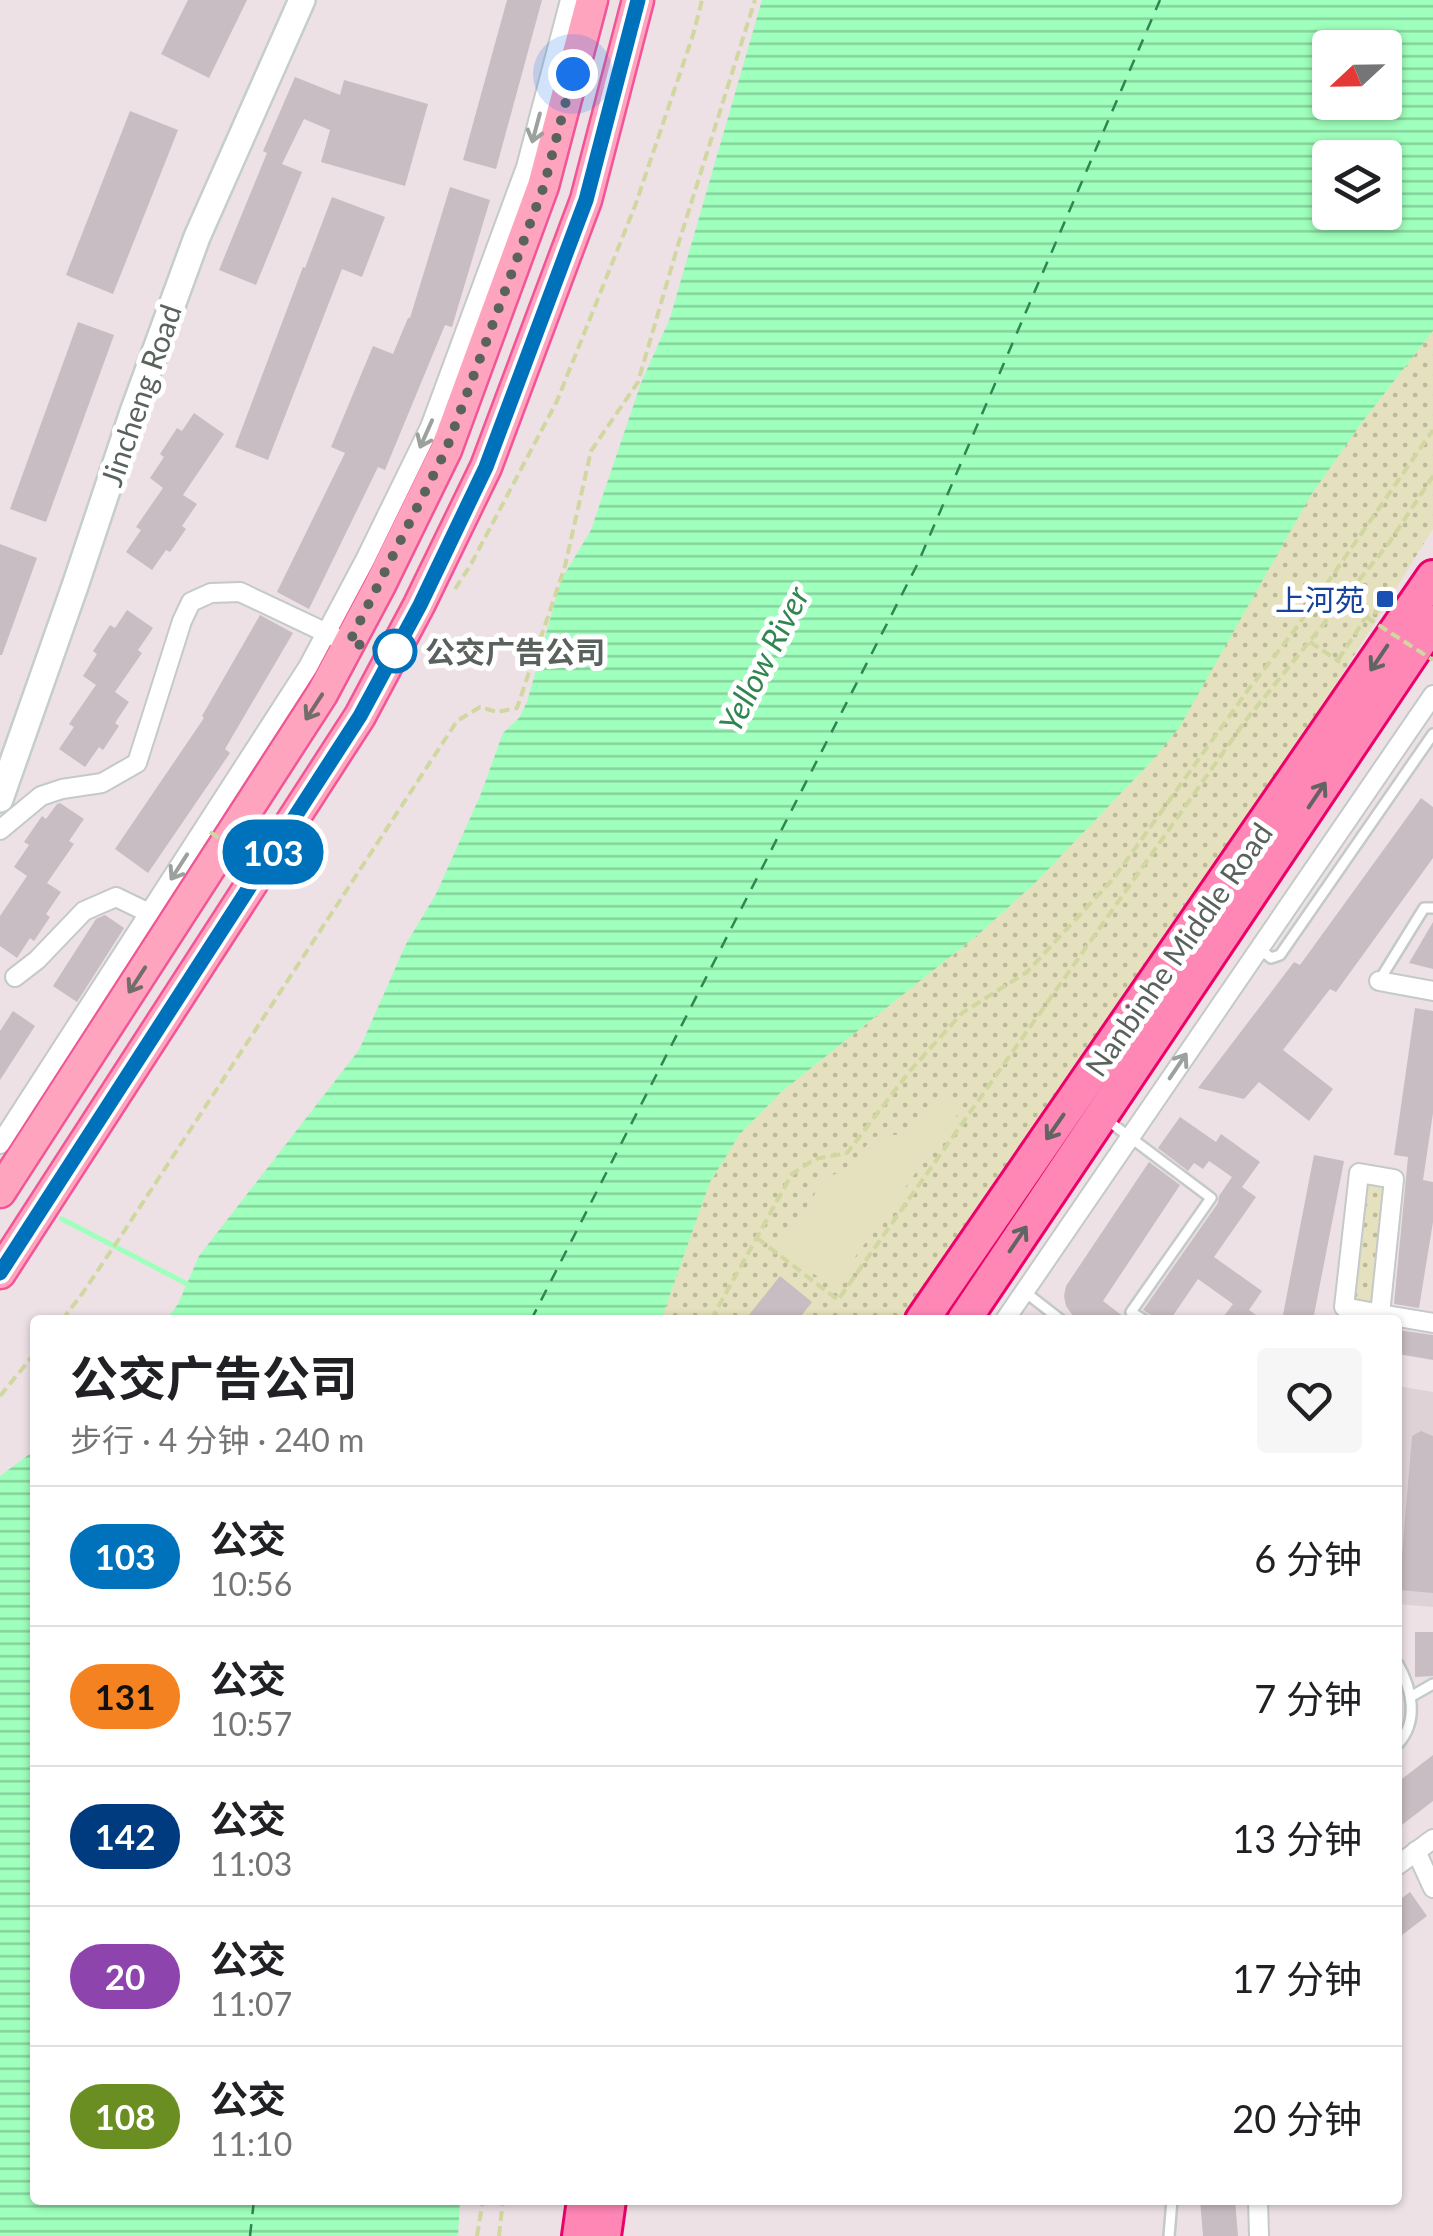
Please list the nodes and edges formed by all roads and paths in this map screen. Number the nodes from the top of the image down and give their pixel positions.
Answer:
1 (302, 0) edge
2 (570, 0) edge
3 (592, 0) edge
4 (638, 0) edge
5 (702, 0) edge
6 (756, 0) edge
7 (1433, 430) edge
8 (1433, 476) edge
9 (1433, 577) edge
10 (448, 600) dead end
11 (1433, 622) edge
12 (338, 638) junction
13 (1310, 642) junction
14 (1433, 660) edge
15 (1352, 669) junction
16 (1433, 695) edge
17 (1433, 734) edge
18 (0, 799) edge
19 (0, 830) edge
20 (210, 832) dead end
21 (284, 882) dead end
22 (1433, 908) edge
23 (149, 913) junction
24 (1260, 948) junction
25 (16, 978) dead end
26 (1380, 982) joint
27 (1433, 991) edge
28 (1100, 1115) junction
29 (1130, 1137) junction
30 (0, 1144) edge
31 (0, 1192) edge
32 (757, 1238) junction
33 (0, 1273) edge
34 (1025, 1292) junction
35 (1380, 1314) junction
36 (66, 1315) edge
37 (714, 1315) edge
38 (925, 1315) edge
39 (967, 1315) edge
40 (1009, 1315) edge
41 (1055, 1315) edge
42 (1136, 1315) edge
43 (1386, 1315) edge
44 (1402, 1318) edge
45 (1433, 1323) edge
46 (30, 1360) edge
47 (0, 1396) edge
48 (1402, 1673) edge
49 (1433, 1684) edge
50 (1412, 1696) junction
51 (1402, 1739) edge
52 (1433, 1839) edge
53 (1416, 1851) junction
54 (1402, 1862) edge
55 (1433, 1888) edge
56 (481, 2205) edge
57 (502, 2205) edge
58 (583, 2205) edge
59 (608, 2205) edge
60 (1171, 2205) edge
61 (1258, 2205) edge
62 (477, 2236) edge
63 (499, 2236) edge
64 (579, 2236) edge
65 (604, 2236) edge
66 (1168, 2236) edge
67 (1259, 2236) edge

1 - 18 street, Jincheng Road
2 -> 12 street
3 - 12 main road
4 - 33 main road
5 - 10 path
6 - 36 path
7 - 32 path
8 - 13 path
9 -> 15 highway, Nanbinhe Middle Road
28 -> 11 highway, Nanbinhe Middle Road
12 - 19 street
12 -> 23 street
12 -> 31 main road
13 - 15 path
13 - 32 path
14 - 15 path, bridge
15 -> 38 highway, Nanbinhe Middle Road
16 - 24 street
17 - 24 lane
20 - 21 path, bridge
22 - 26 lane
23 - 25 street
23 - 30 street
29 -> 24 street
26 - 27 street
28 - 29 lane
39 -> 28 highway, Nanbinhe Middle Road
29 - 34 street
29 - 42 lane
32 - 37 path
34 - 40 street
34 - 41 lane
35 - 35 street
35 - 43 street
44 - 45 street
46 - 47 path
48 - 50 lane
49 - 50 lane
50 - 51 lane
52 - 53 street
53 - 54 street
53 - 55 street
56 - 62 path
57 - 63 path
58 - 64 highway
59 - 65 highway
60 - 66 lane
61 - 67 street

